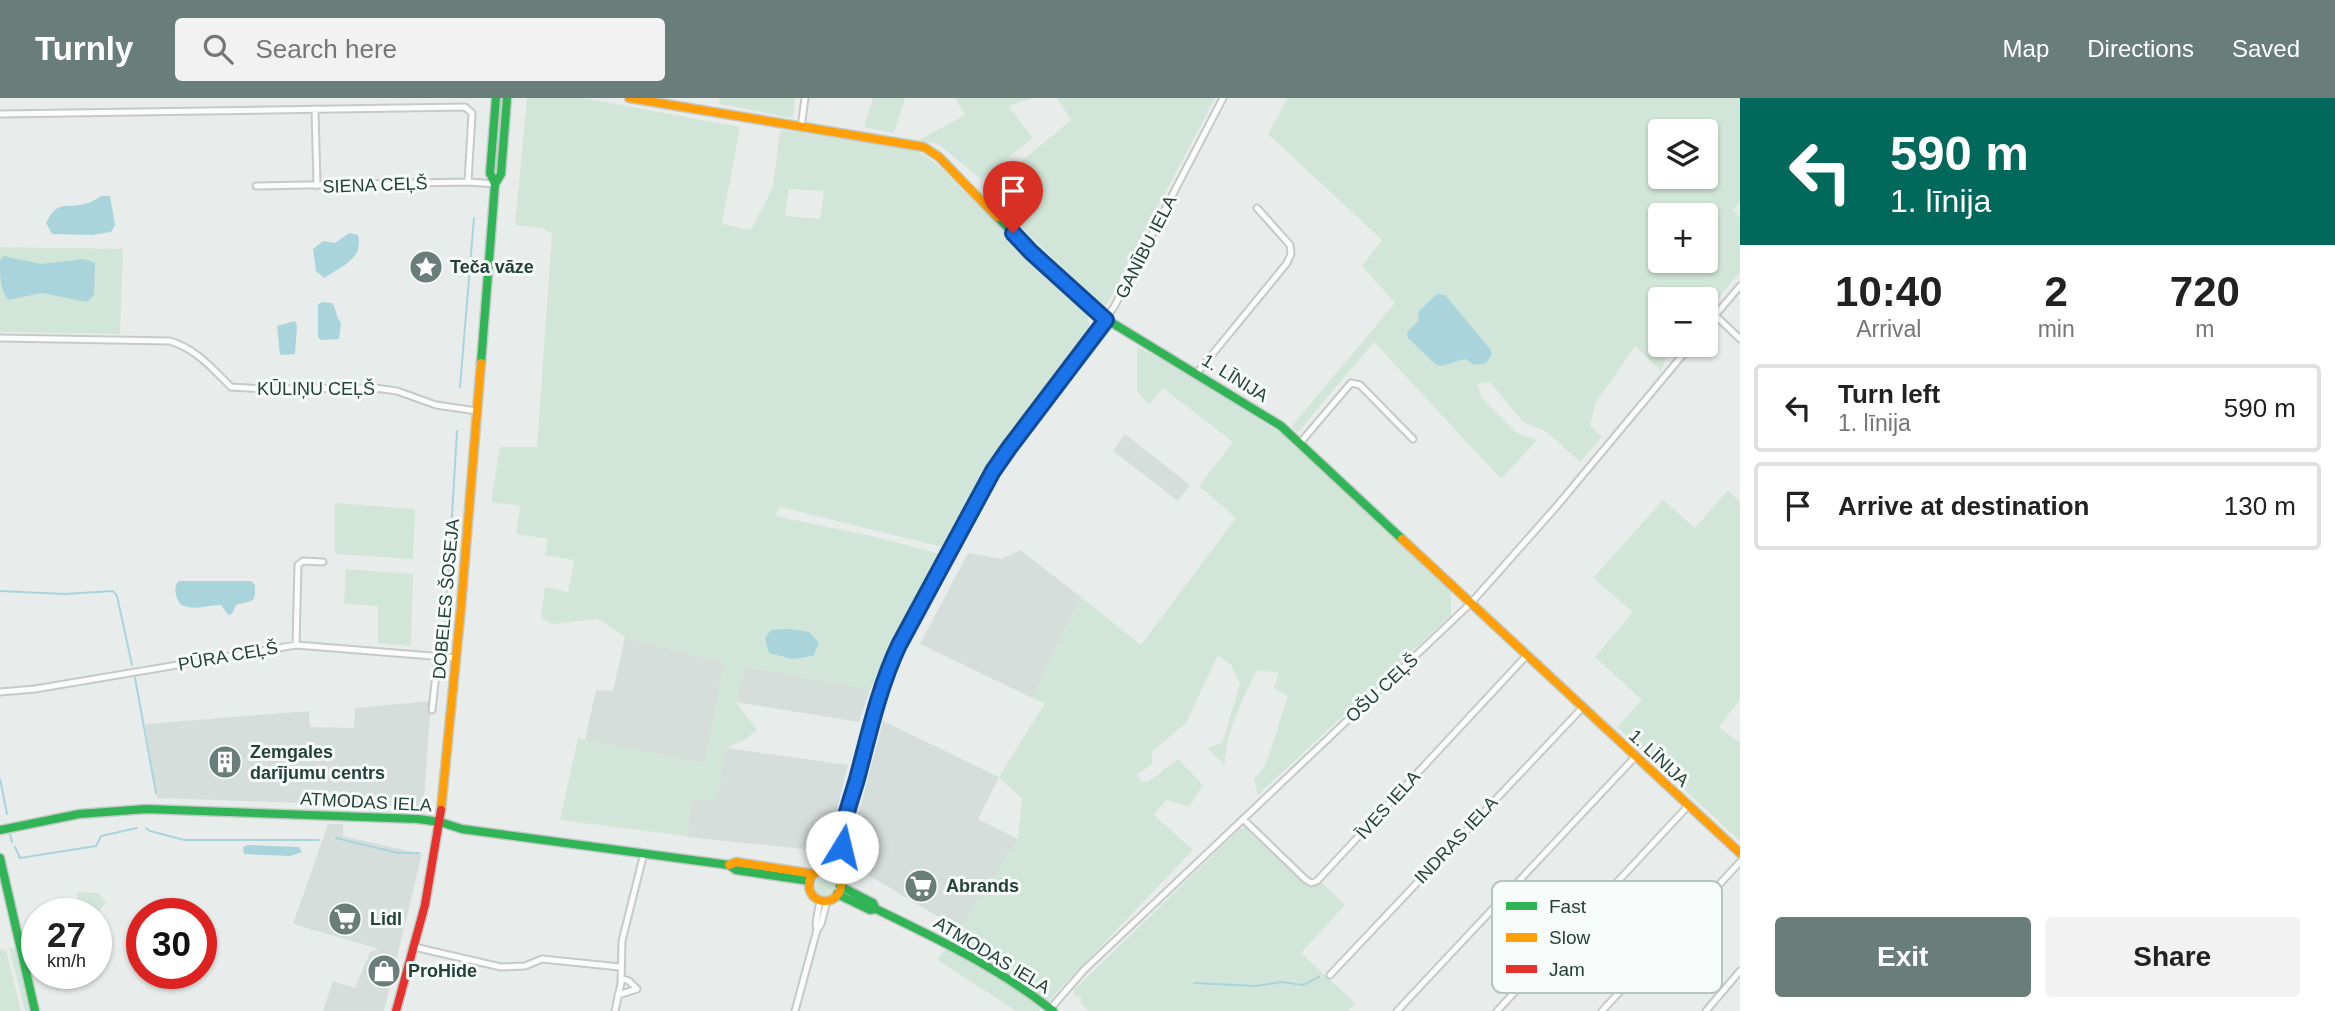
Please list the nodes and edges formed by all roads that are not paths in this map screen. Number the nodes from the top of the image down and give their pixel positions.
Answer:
1 (496, 98) edge
2 (507, 98) edge
3 (629, 98) edge
4 (805, 98) edge
5 (1223, 98) edge
6 (315, 109) junction
7 (0, 114) edge
8 (802, 128) junction
9 (468, 182) junction
10 (495, 184) junction
11 (256, 186) dead end
12 (317, 186) junction
13 (1257, 208) dead end
14 (1740, 286) edge
15 (1718, 311) edge
16 (1718, 319) edge
17 (1106, 320) junction
18 (0, 338) edge
19 (1740, 339) edge
20 (1681, 357) edge
21 (1197, 373) junction
22 (477, 411) junction
23 (1413, 439) dead end
24 (1300, 443) junction
25 (323, 562) dead end
26 (1471, 603) junction
27 (296, 645) junction
28 (1527, 655) junction
29 (438, 656) junction
30 (457, 658) junction
31 (0, 692) edge
32 (1583, 707) junction
33 (432, 710) dead end
34 (1635, 757) junction
35 (1688, 806) junction
36 (1243, 820) junction
37 (440, 822) junction
38 (0, 830) edge
39 (1739, 849) edge
40 (644, 852) junction
41 (0, 858) edge
42 (1740, 862) edge
43 (832, 872) junction
44 (812, 878) junction
45 (1519, 881) edge
46 (1618, 881) edge
47 (1722, 881) edge
48 (839, 890) junction
49 (824, 900) junction
50 (1492, 910) edge
51 (414, 947) junction
52 (620, 967) junction
53 (1740, 971) edge
54 (1330, 975) dead end
55 (621, 978) junction
56 (1722, 992) edge
57 (1514, 993) edge
58 (1619, 993) edge
59 (1721, 993) edge
60 (618, 995) junction
61 (1051, 1010) edge
62 (34, 1011) edge
63 (396, 1011) edge
64 (615, 1011) edge
65 (794, 1011) edge
66 (1397, 1011) edge
67 (1497, 1011) edge
68 (1602, 1011) edge
69 (1706, 1011) edge

1 - 10 main road, DOBELES ŠOSEJA
2 - 10 main road, DOBELES ŠOSEJA
3 - 8 main road, 1. LĪNIJA
4 - 8 street
5 - 17 street, GANĪBU IELA
6 - 7 street
6 - 9 street
6 - 12 street
8 - 17 main road, 1. LĪNIJA
9 - 10 street, SIENA CEĻŠ
9 - 12 street, SIENA CEĻŠ
10 - 22 main road, DOBELES ŠOSEJA
11 - 12 street, SIENA CEĻŠ
13 - 21 street
14 - 15 street
16 - 19 street
17 - 21 main road, 1. LĪNIJA
17 - 43 street, GANĪBU IELA
18 - 22 street, KŪLIŅU CEĻŠ
20 - 26 street, OŠU CEĻŠ
21 - 24 main road, 1. LĪNIJA
22 - 30 main road, DOBELES ŠOSEJA
23 - 24 street
24 - 26 main road, 1. LĪNIJA
25 - 27 street
26 - 28 main road, 1. LĪNIJA
26 - 36 street, OŠU CEĻŠ
27 - 29 street, PŪRA CEĻŠ
27 - 31 street, PŪRA CEĻŠ
28 - 32 main road, 1. LĪNIJA
28 - 36 street, ĪVES IELA
29 - 30 street, PŪRA CEĻŠ
29 - 33 street
30 - 37 main road, DOBELES ŠOSEJA
32 - 34 main road, 1. LĪNIJA
32 - 54 street, INDRAS IELA
34 - 35 main road, 1. LĪNIJA
34 - 45 street
35 - 39 main road, 1. LĪNIJA
35 - 46 street
36 - 61 street, OŠU CEĻŠ
37 - 38 main road, ATMODAS IELA
37 - 40 main road, ATMODAS IELA
37 - 51 main road, DOBELES ŠOSEJA
40 - 44 main road, ATMODAS IELA
40 - 52 street
41 - 62 main road
42 - 47 street
43 - 44 main road
43 - 48 main road
44 - 49 main road
48 - 49 main road
48 - 61 main road, ATMODAS IELA
49 - 65 street
50 - 66 street
51 - 52 street
51 - 63 main road, DOBELES ŠOSEJA
52 - 55 street
53 - 56 street
55 - 60 street
55 - 60 street
57 - 67 street
58 - 68 street
59 - 69 street
60 - 64 street

